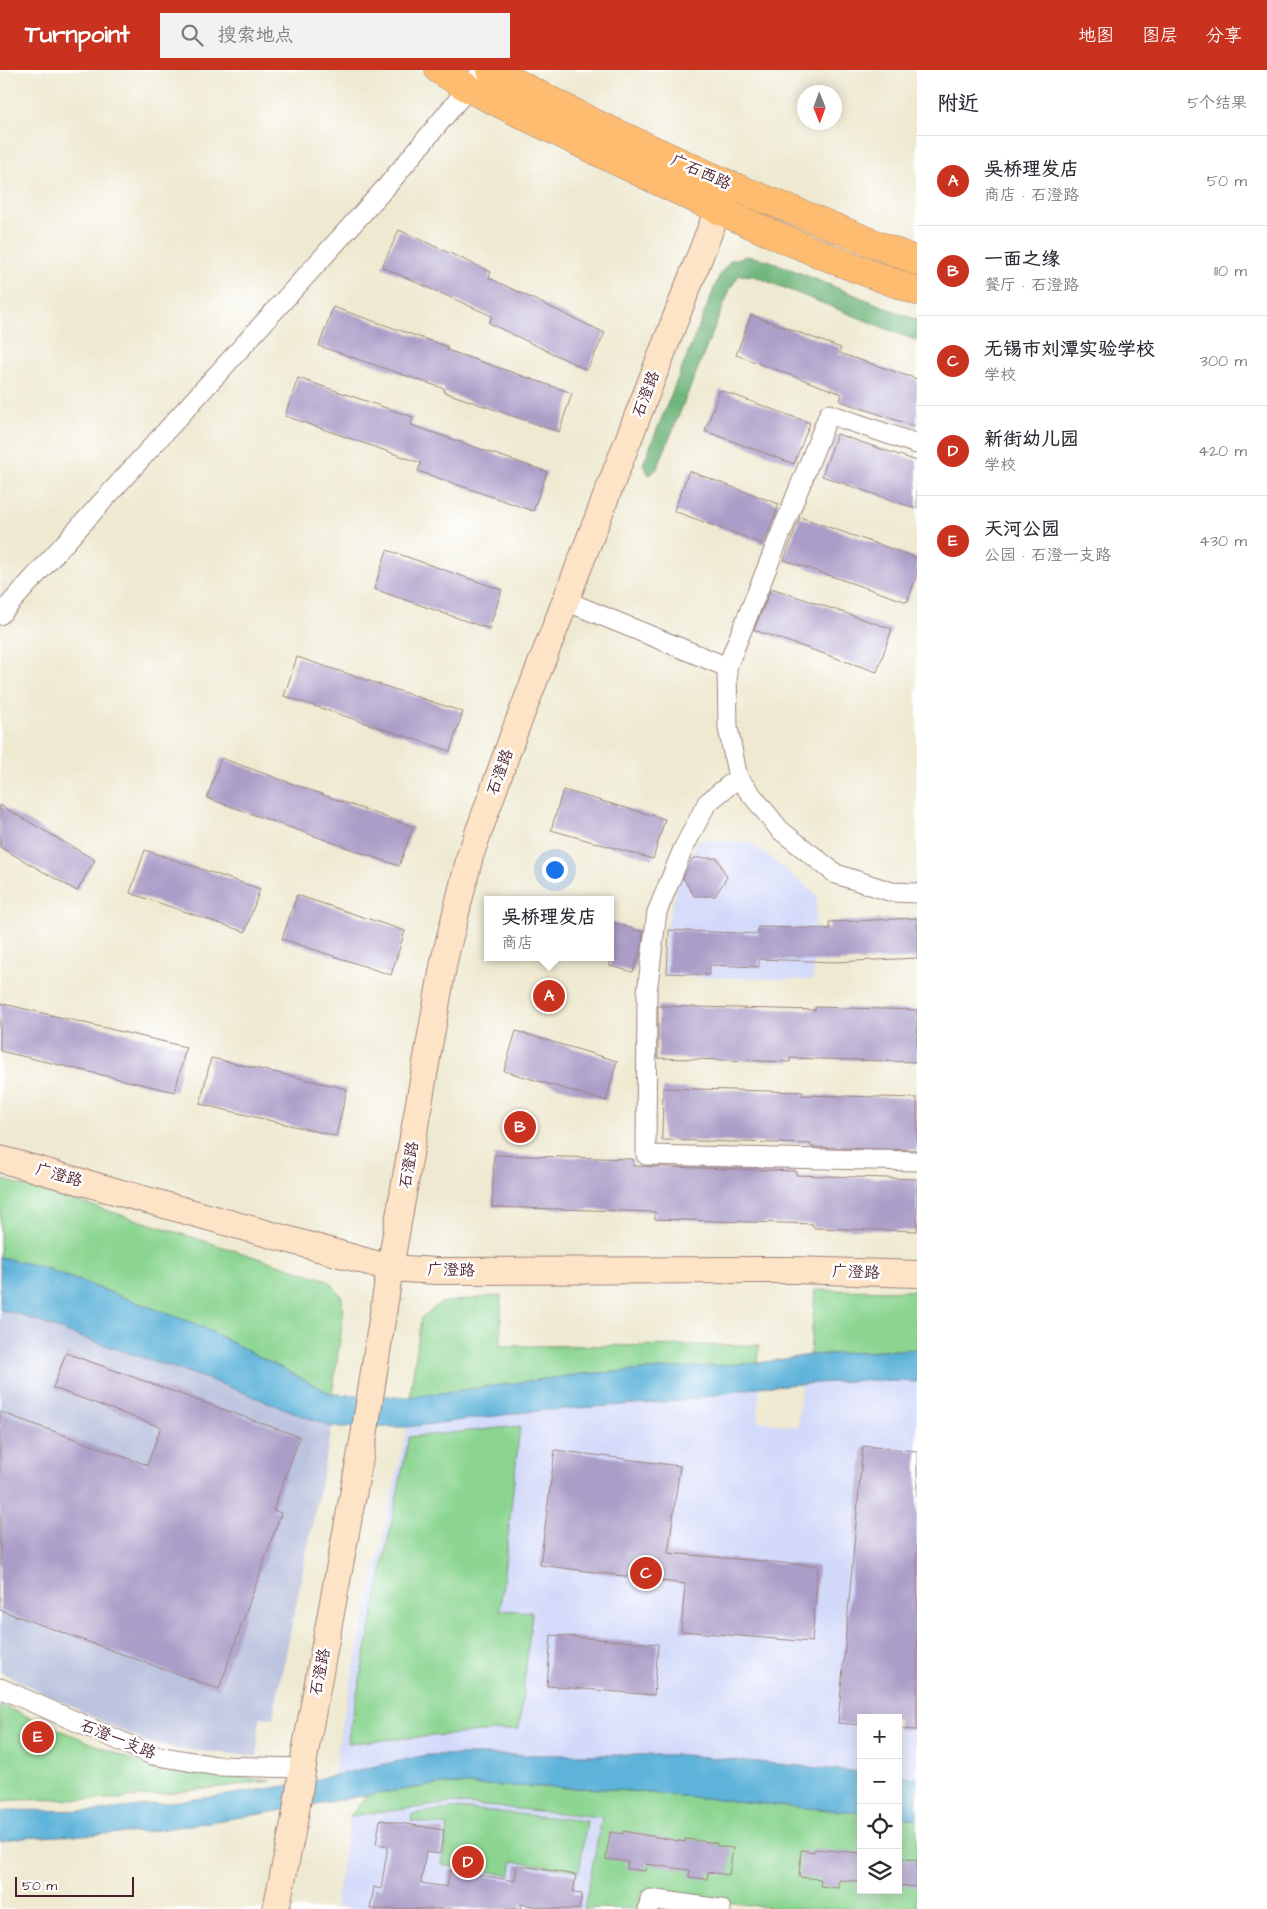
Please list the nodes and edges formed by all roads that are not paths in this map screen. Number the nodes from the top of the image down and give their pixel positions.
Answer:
1 (439, 70) edge
2 (491, 70) edge
3 (475, 79) edge
4 (728, 184) junction
5 (718, 210) junction
6 (917, 261) edge
7 (917, 291) edge
8 (917, 444) edge
9 (566, 601) junction
10 (0, 615) edge
11 (727, 667) junction
12 (738, 778) junction
13 (917, 893) edge
14 (0, 1158) edge
15 (917, 1161) edge
16 (390, 1268) junction
17 (917, 1274) edge
18 (0, 1688) edge
19 (302, 1768) junction
20 (276, 1909) edge
21 (648, 1909) edge
22 (721, 1909) edge

1 - 3 main road
2 - 4 main road, 广石西路
3 - 5 main road
3 - 10 street
4 - 5 street, 石澄路
4 - 6 main road, 广石西路
5 - 7 main road
5 - 9 street, 石澄路
8 - 11 street
9 - 11 street
9 - 16 street, 石澄路
11 - 12 street
12 - 13 street
12 - 15 street
14 - 16 street, 广澄路
16 - 17 street, 广澄路
16 - 19 street, 石澄路
18 - 19 street, 石澄一支路
19 - 20 street, 石澄路
21 - 22 street

